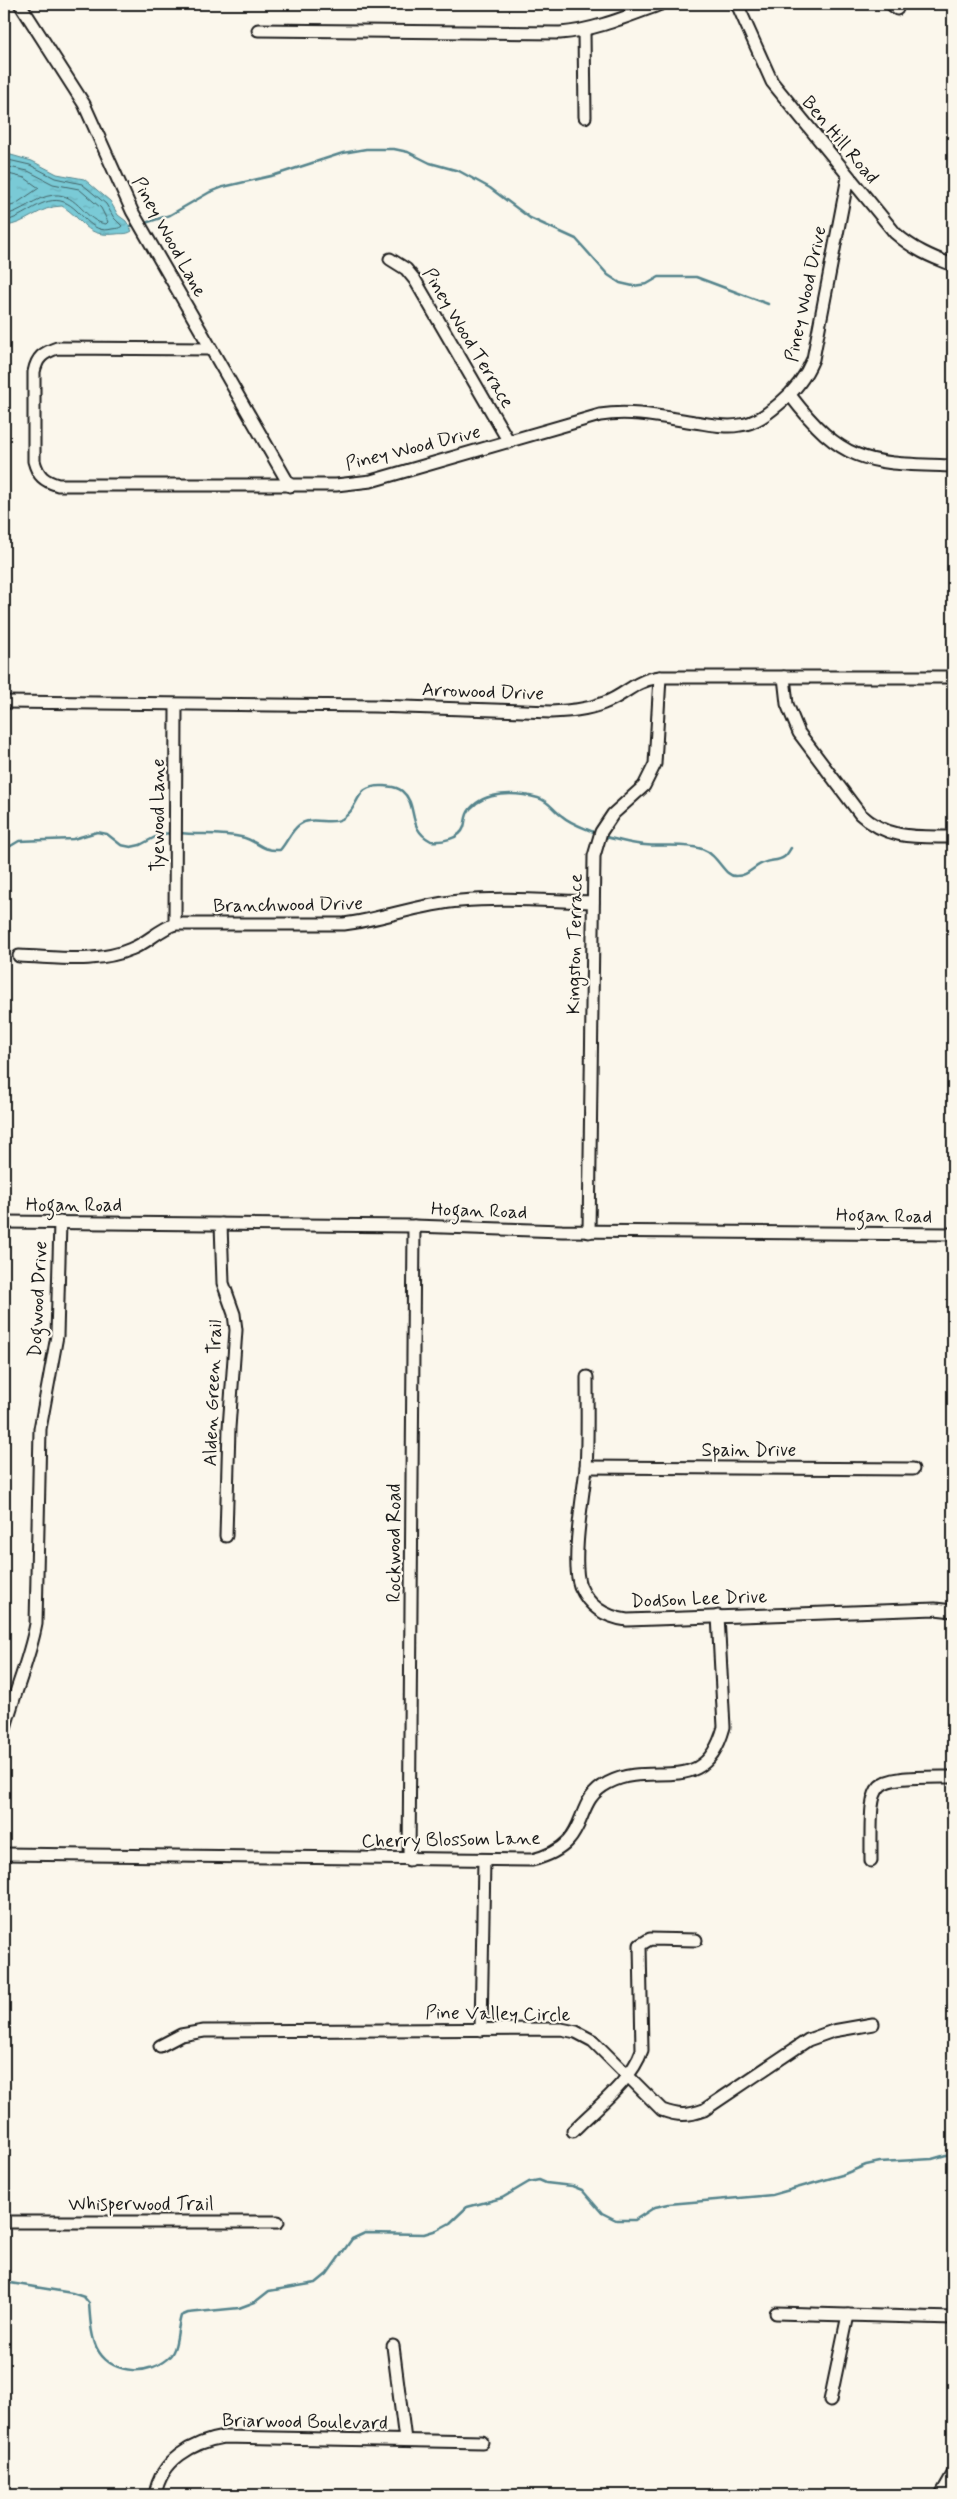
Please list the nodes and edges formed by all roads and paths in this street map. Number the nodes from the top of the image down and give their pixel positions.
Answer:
1 (20, 4) edge
2 (661, 4) edge
3 (737, 4) edge
4 (258, 30) dead end
5 (584, 31) junction
6 (585, 117) dead end
7 (848, 177) junction
8 (390, 259) dead end
9 (953, 266) edge
10 (211, 349) junction
11 (790, 395) junction
12 (509, 442) junction
13 (953, 466) edge
14 (290, 486) junction
15 (660, 677) junction
16 (784, 677) junction
17 (953, 677) edge
18 (4, 702) edge
19 (176, 705) junction
20 (953, 837) edge
21 (593, 902) junction
22 (175, 924) junction
23 (19, 956) dead end
24 (4, 1222) edge
25 (60, 1222) junction
26 (221, 1224) junction
27 (414, 1226) junction
28 (589, 1232) junction
29 (953, 1234) edge
30 (587, 1377) dead end
31 (586, 1467) junction
32 (913, 1469) dead end
33 (226, 1536) dead end
34 (953, 1611) edge
35 (718, 1616) junction
36 (4, 1732) edge
37 (953, 1777) edge
38 (4, 1854) edge
39 (409, 1860) junction
40 (484, 1860) junction
41 (871, 1861) dead end
42 (696, 1940) dead end
43 (872, 2024) dead end
44 (481, 2030) junction
45 (160, 2046) dead end
46 (627, 2076) junction
47 (573, 2131) dead end
48 (4, 2222) edge
49 (278, 2222) dead end
50 (776, 2313) dead end
51 (848, 2315) junction
52 (953, 2318) edge
53 (393, 2346) dead end
54 (830, 2401) dead end
55 (405, 2440) junction
56 (482, 2442) dead end
57 (953, 2474) edge
58 (155, 2495) edge
59 (941, 2495) edge

1 - 10 street, Piney Wood Lane
2 - 5 street
3 - 7 street, Ben Hill Road
4 - 5 street
5 - 6 street
7 - 9 street, Ben Hill Road
7 - 11 street, Piney Wood Drive
8 - 12 street, Piney Wood Terrace
10 - 14 street, Piney Wood Lane
10 - 14 street, Piney Wood Drive
11 - 12 street, Piney Wood Drive
11 - 13 street
12 - 14 street, Piney Wood Drive
15 - 16 street, Arrowood Drive
15 - 19 street, Arrowood Drive
15 - 21 street, Kingston Terrace
16 - 17 street, Arrowood Drive
16 - 20 street
18 - 19 street, Arrowood Drive
19 - 22 street, Tyewood Lane
21 - 22 street, Branchwood Drive
21 - 28 street, Kingston Terrace
22 - 23 street, Branchwood Drive
24 - 25 street, Hogan Road
25 - 26 street, Hogan Road
25 - 36 street, Dogwood Drive
26 - 27 street, Hogan Road
26 - 33 street, Alden Green Trail
27 - 28 street, Hogan Road
27 - 39 street, Rockwood Road
28 - 29 street, Hogan Road
30 - 31 street, Dodson Lee Drive
31 - 32 street, Spain Drive
31 - 35 street, Dodson Lee Drive
34 - 35 street, Dodson Lee Drive
35 - 40 street, Cherry Blossom Lane
37 - 41 street
38 - 39 street, Cherry Blossom Lane
39 - 40 street, Cherry Blossom Lane
40 - 44 street
42 - 46 street
43 - 46 street, Pine Valley Circle
44 - 45 street, Pine Valley Circle
44 - 46 street, Pine Valley Circle
46 - 47 street
48 - 49 street, Whisperwood Trail
50 - 51 street
51 - 52 street
51 - 54 street
53 - 55 street
55 - 56 street, Briarwood Boulevard
55 - 58 street, Briarwood Boulevard
57 - 59 street

